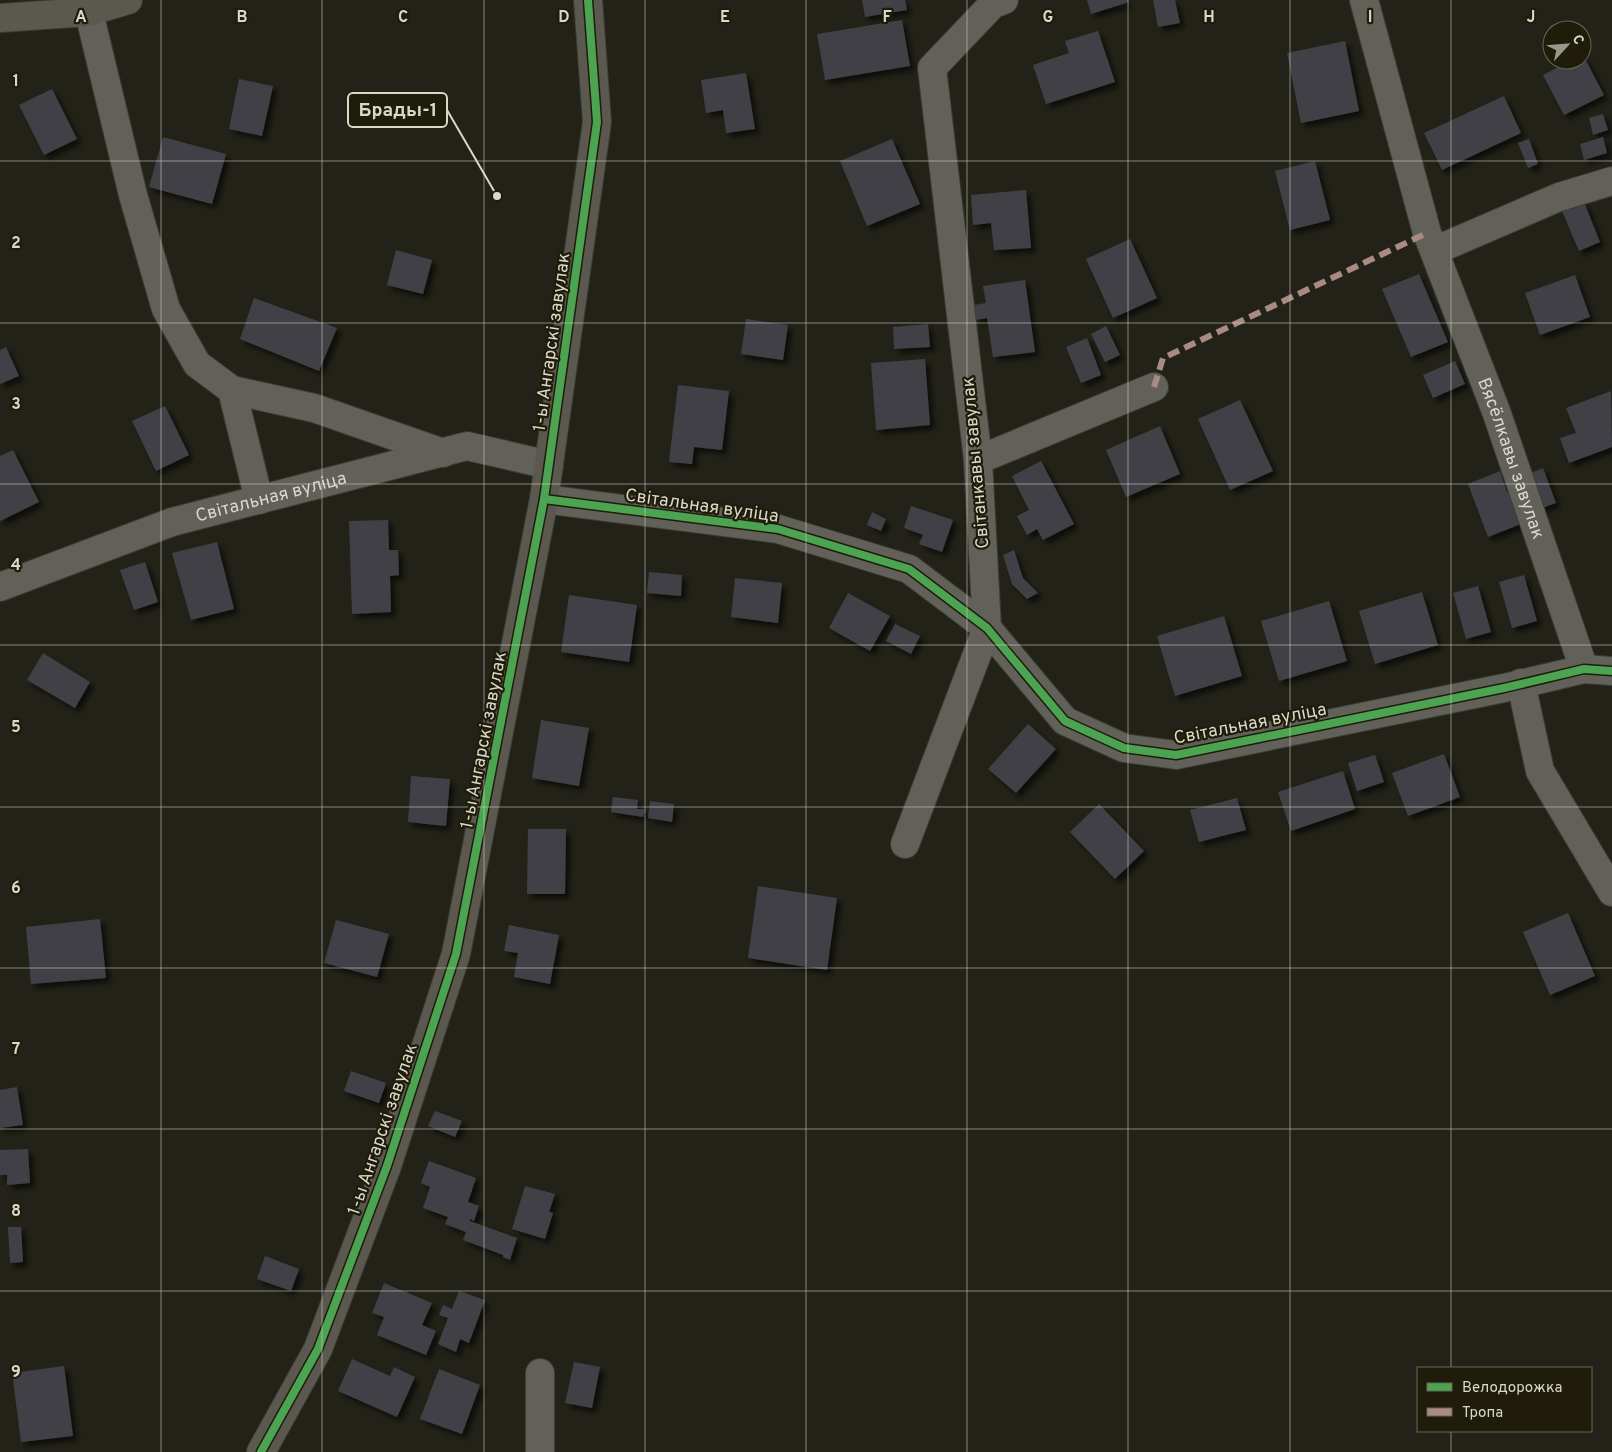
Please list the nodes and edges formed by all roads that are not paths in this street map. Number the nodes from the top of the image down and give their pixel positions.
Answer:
1 (128, 0) edge
2 (588, 0) edge
3 (1004, 0) edge
4 (1364, 0) edge
5 (87, 6) edge
6 (0, 18) edge
7 (1612, 181) edge
8 (1436, 250) junction
9 (1154, 387) dead end
10 (232, 390) junction
11 (443, 452) junction
12 (978, 460) junction
13 (549, 464) junction
14 (544, 499) junction
15 (259, 500) junction
16 (0, 587) edge
17 (987, 628) junction
18 (1584, 669) junction
19 (1612, 671) edge
20 (1521, 683) junction
21 (905, 844) dead end
22 (1612, 892) edge
23 (540, 1373) dead end
24 (261, 1452) edge
25 (540, 1452) edge

1 - 5 street
2 - 13 street, 1-ы Ангарскі завулак
3 - 12 street, Світанкавы завулак
4 - 8 street, Вясёлкавы завулак
5 - 6 street
5 - 10 street
7 - 8 street
8 - 18 street, Вясёлкавы завулак
9 - 12 street
10 - 11 street
10 - 15 street
11 - 13 street, Світальная вуліца
11 - 15 street, Світальная вуліца
12 - 17 street, Світанкавы завулак
13 - 14 street, 1-ы Ангарскі завулак
14 - 17 street, Світальная вуліца
14 - 24 street, 1-ы Ангарскі завулак
15 - 16 street, Світальная вуліца
17 - 20 street, Світальная вуліца
17 - 21 street, Світанкавы завулак
18 - 19 street, Світальная вуліца
18 - 20 street, Світальная вуліца
20 - 22 street
23 - 25 street

